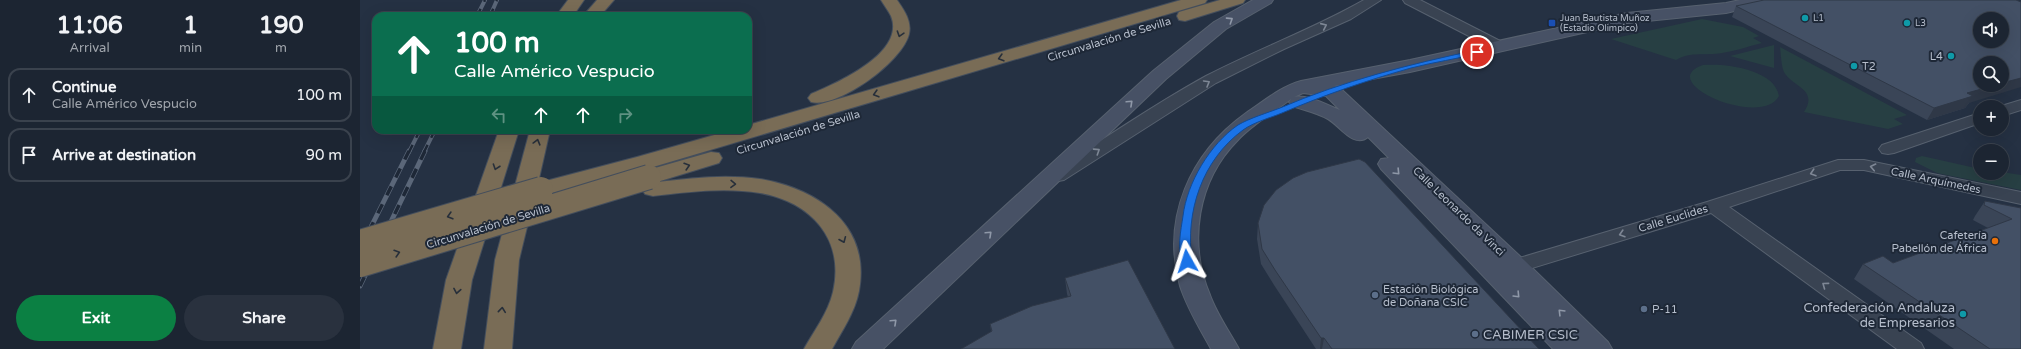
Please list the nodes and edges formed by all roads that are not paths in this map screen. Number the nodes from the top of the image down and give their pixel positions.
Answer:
1 (576, 0) edge
2 (606, 0) edge
3 (889, 0) edge
4 (1199, 0) edge
5 (1237, 0) edge
6 (1265, 0) edge
7 (1374, 0) edge
8 (1410, 0) edge
9 (1672, 0) edge
10 (1710, 0) edge
11 (1762, 0) edge
12 (567, 12) edge
13 (595, 12) edge
14 (1627, 18) junction
15 (1501, 47) junction
16 (1410, 66) junction
17 (1307, 93) junction
18 (2021, 105) edge
19 (2009, 109) edge
20 (1973, 120) edge
21 (752, 122) edge
22 (508, 134) edge
23 (539, 134) edge
24 (714, 134) edge
25 (1888, 149) dead end
26 (1851, 164) joint
27 (647, 170) junction
28 (1029, 196) junction
29 (2021, 198) edge
30 (1714, 206) junction
31 (360, 242) edge
32 (360, 265) edge
33 (1505, 269) junction
34 (447, 349) edge
35 (498, 349) edge
36 (818, 349) edge
37 (866, 349) edge
38 (1225, 349) edge
39 (1570, 349) edge
40 (1598, 349) edge
41 (1913, 349) edge

1 - 12 highway
2 - 13 highway
3 -> 21 highway
4 -> 27 highway, Circunvalación de Sevilla
27 -> 5 highway, Circunvalación de Sevilla
28 -> 6 street
28 -> 7 street
8 - 15 street
9 - 14 street
10 - 14 street
11 - 14 street
14 - 15 street
15 - 16 street
16 - 17 street
16 - 17 street
17 - 33 street, Calle Leonardo da Vinci
17 -> 33 street, Calle Leonardo da Vinci
17 - 38 street
18 - 19 street
20 - 25 street
22 -> 34 highway
35 -> 23 highway
24 - 27 highway
29 -> 26 street, Calle Arquímedes
26 -> 30 street, Calle Euclides
27 -> 31 highway, Circunvalación de Sevilla, bridge
32 -> 27 highway, Circunvalación de Sevilla, bridge
27 -> 36 highway
37 -> 28 street
30 -> 33 street, Calle Euclides
41 -> 30 street
33 -> 39 street, Calle Leonardo da Vinci
40 -> 33 street, Calle Leonardo da Vinci

